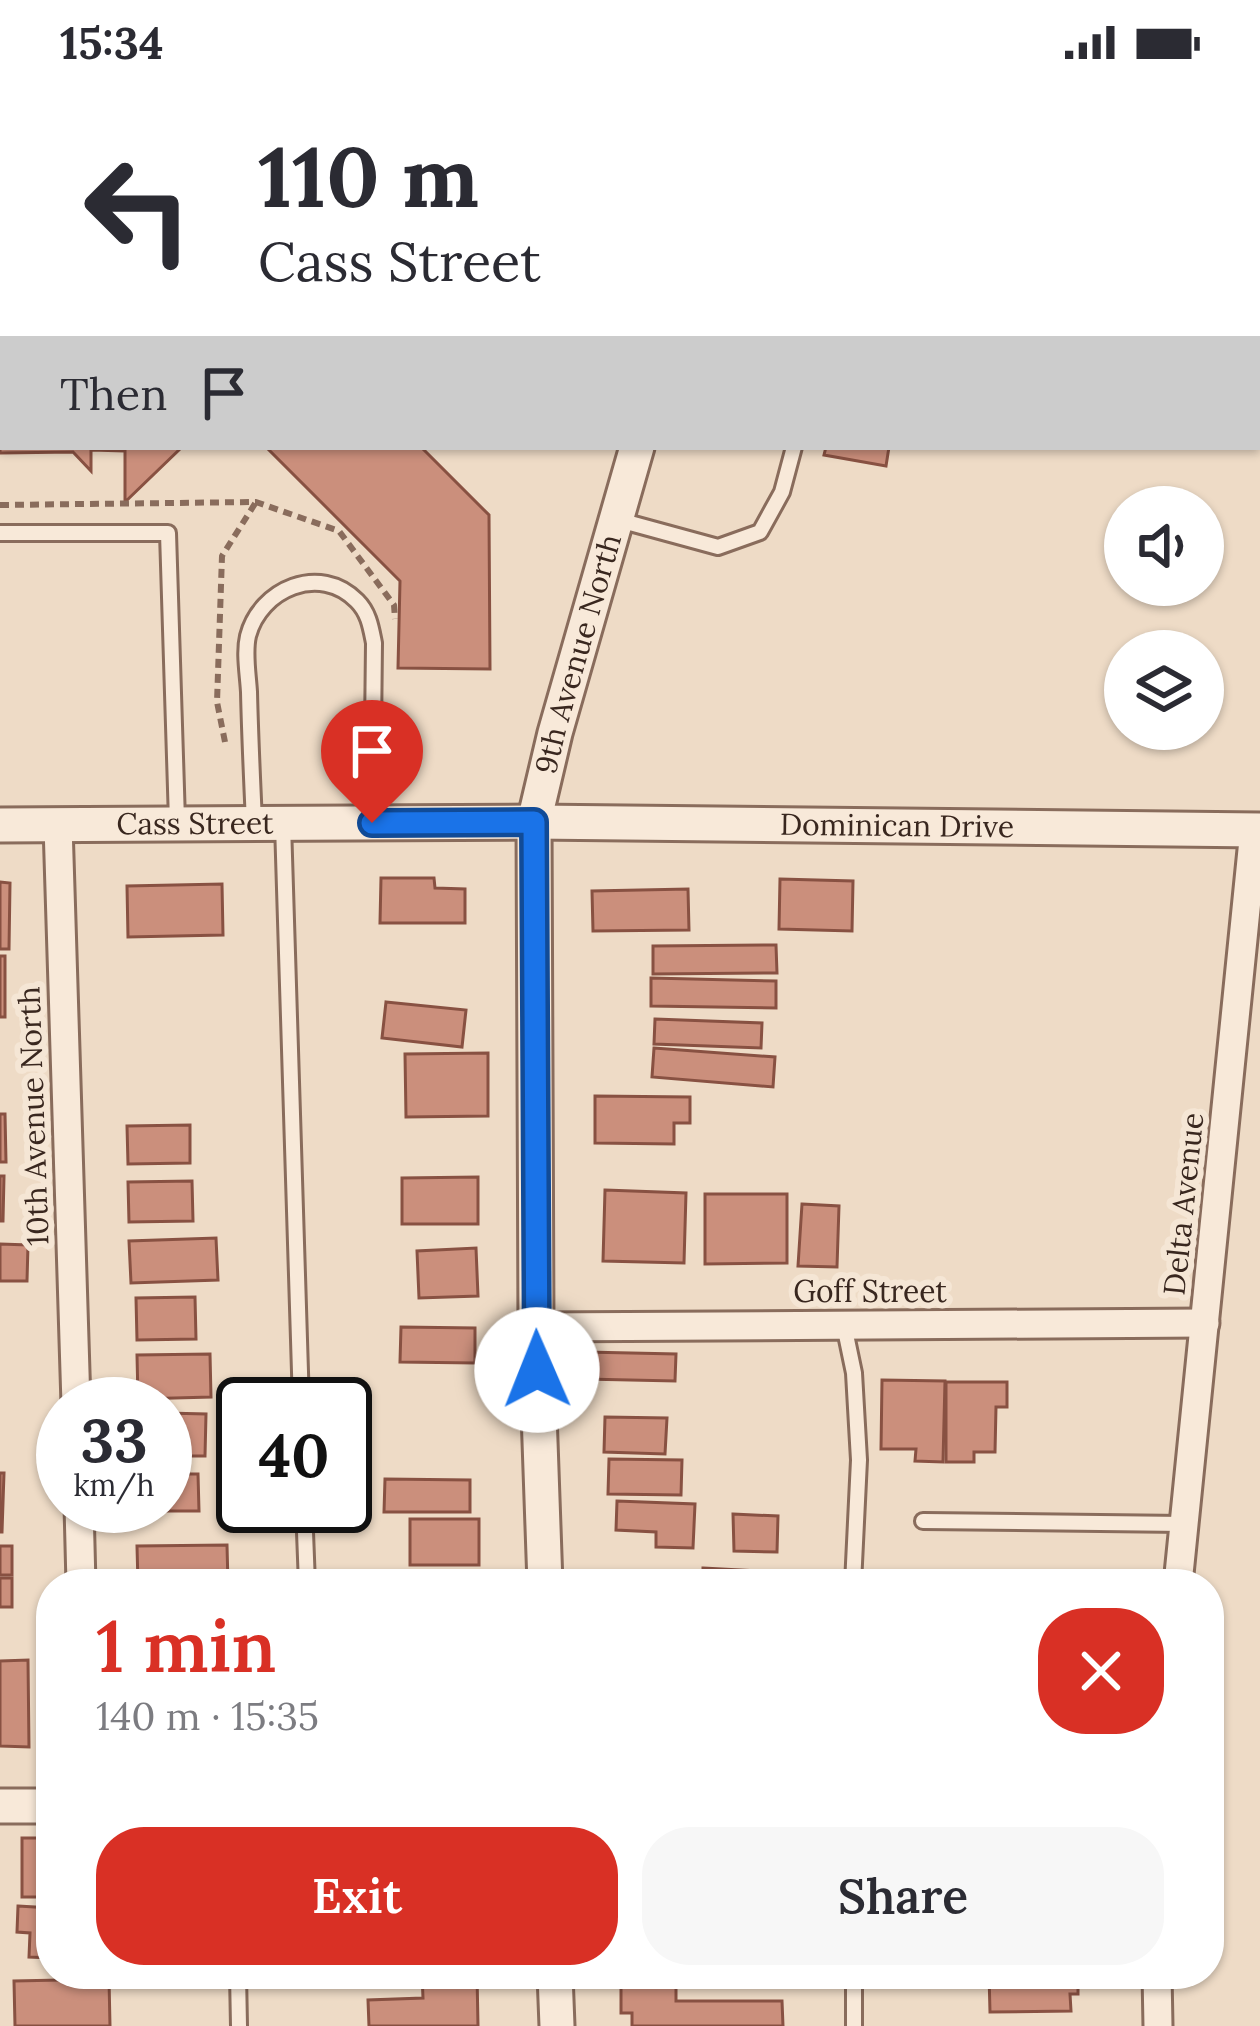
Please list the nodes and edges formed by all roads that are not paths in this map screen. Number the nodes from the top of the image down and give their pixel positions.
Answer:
1 (636, 450) edge
2 (793, 450) edge
3 (614, 519) junction
4 (0, 533) edge
5 (534, 822) junction
6 (372, 823) junction
7 (177, 824) junction
8 (268, 824) junction
9 (0, 825) edge
10 (58, 825) junction
11 (1257, 830) edge
12 (1205, 1323) junction
13 (844, 1325) junction
14 (536, 1327) junction
15 (75, 1377) edge
16 (299, 1377) edge
17 (922, 1521) dead end
18 (1184, 1524) junction
19 (80, 1533) edge
20 (305, 1533) edge
21 (81, 1569) edge
22 (306, 1569) edge
23 (544, 1569) edge
24 (854, 1569) edge
25 (1180, 1569) edge
26 (36, 1805) edge
27 (0, 1806) edge
28 (238, 1989) edge
29 (556, 1989) edge
30 (854, 1989) edge
31 (1157, 1989) edge
32 (239, 2026) edge
33 (557, 2026) edge
34 (854, 2026) edge
35 (1158, 2026) edge

1 - 3 street, 9th Avenue North
2 - 3 lane
3 - 5 street, 9th Avenue North
4 - 7 lane
5 - 6 street, Cass Street
5 - 11 street, Dominican Drive
5 - 14 street, 9th Avenue North
6 - 8 street, Cass Street
6 - 8 lane
7 - 8 street, Cass Street
7 - 10 street, Cass Street
8 - 16 lane
9 - 10 street, Cass Street
10 - 15 street, 10th Avenue North
11 - 12 street, Delta Avenue
12 - 13 street, Goff Street
12 - 18 street, Delta Avenue
13 - 14 street, Goff Street
13 - 24 lane
14 - 23 street, 9th Avenue North
17 - 18 lane
18 - 25 street, Delta Avenue
19 - 21 street
20 - 22 lane
26 - 27 street
28 - 32 lane
29 - 33 street
30 - 34 lane
31 - 35 street

